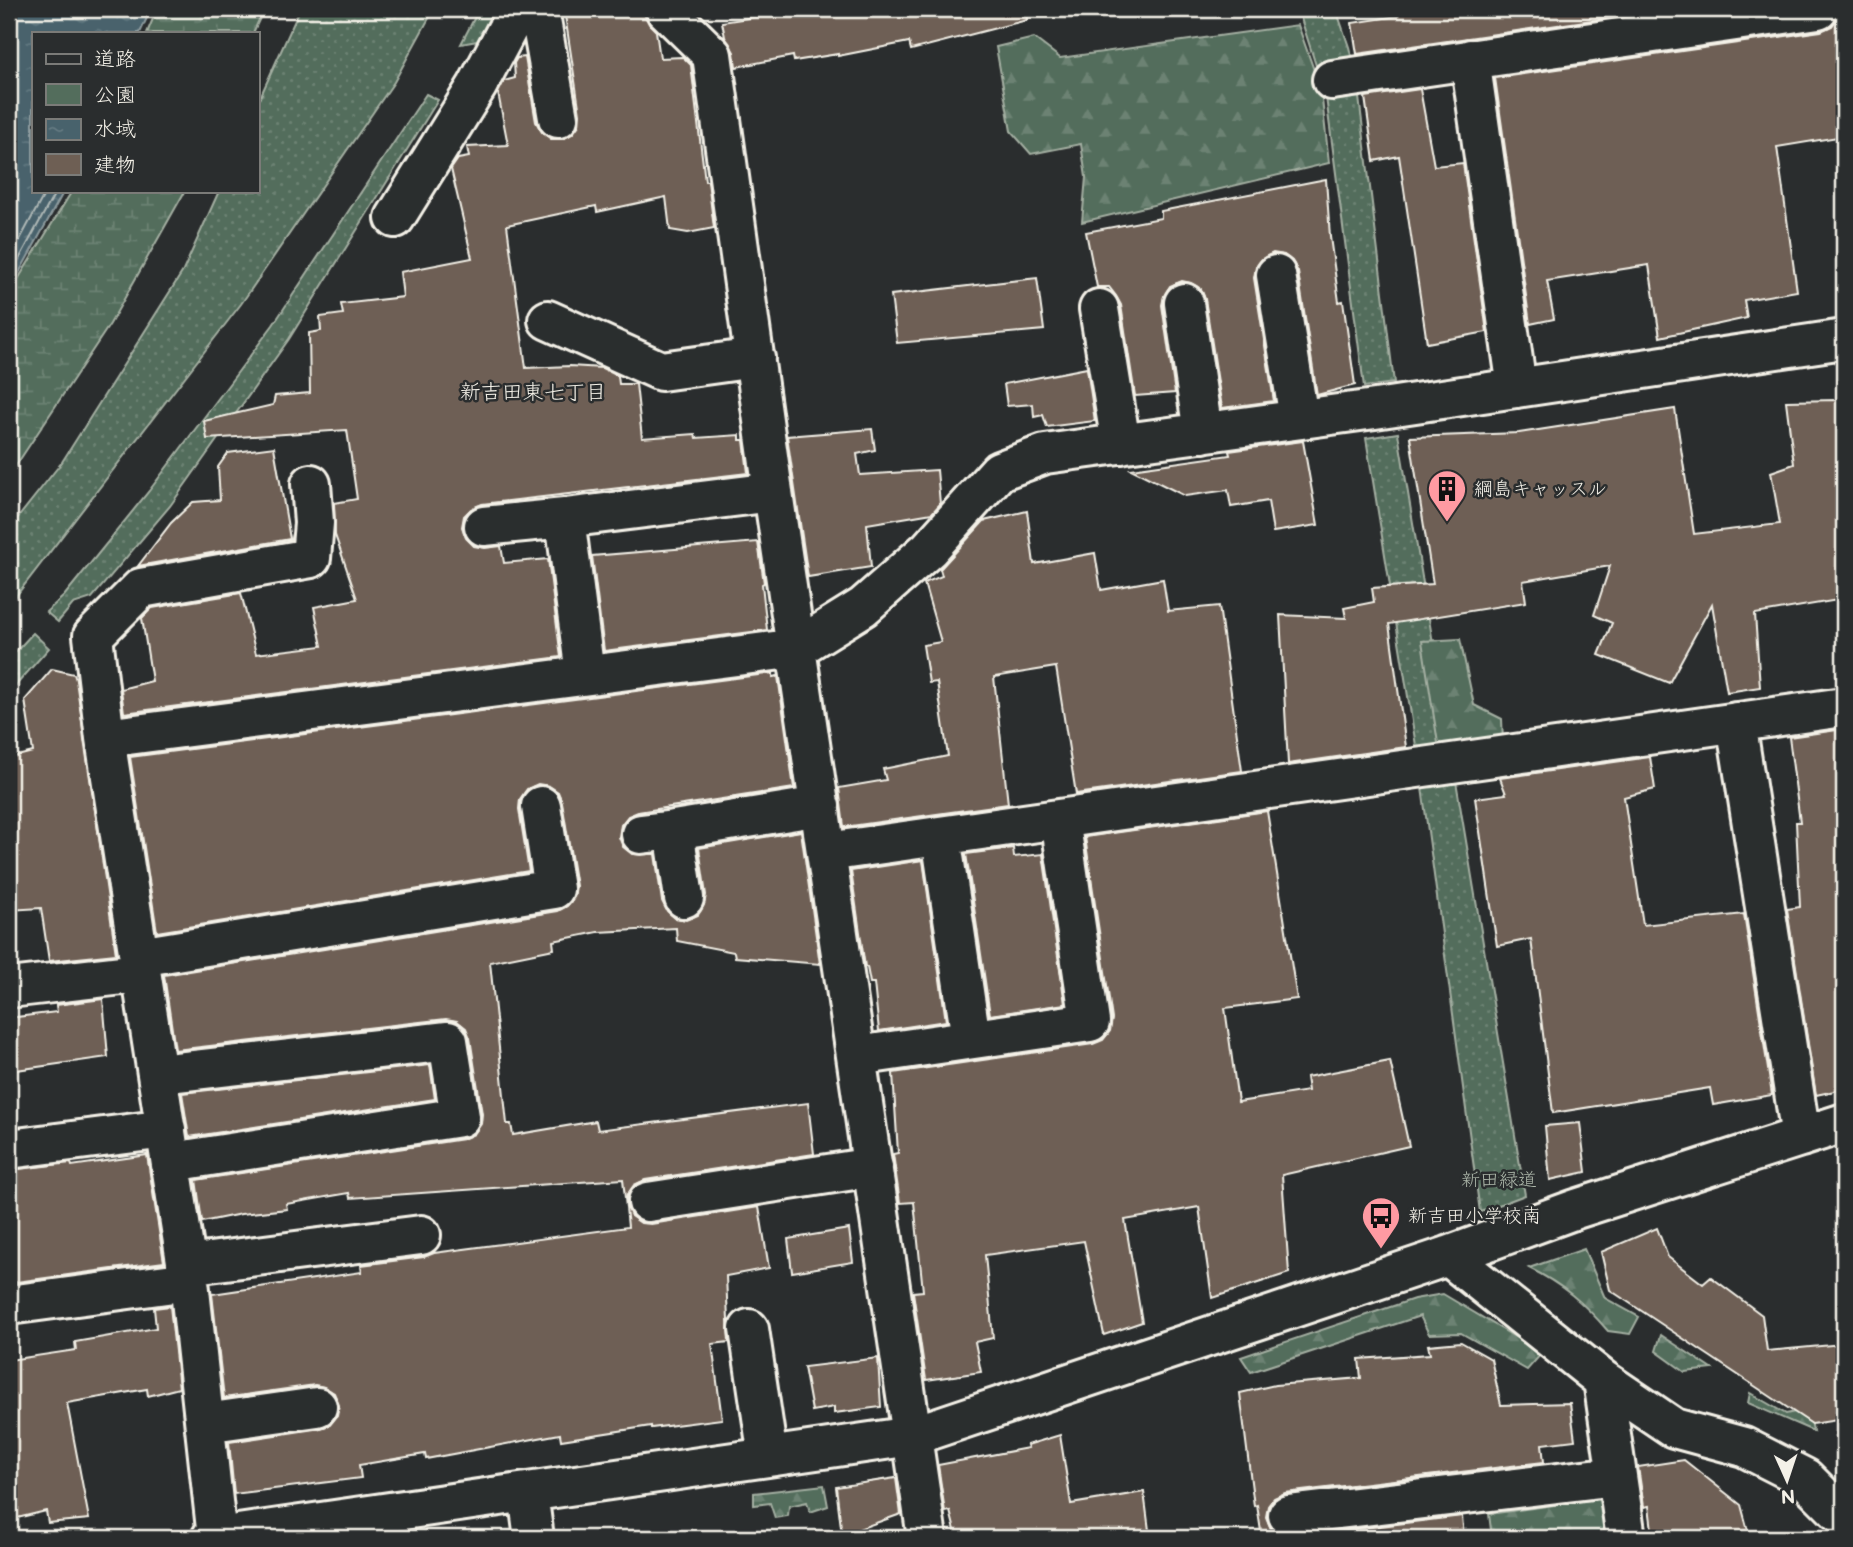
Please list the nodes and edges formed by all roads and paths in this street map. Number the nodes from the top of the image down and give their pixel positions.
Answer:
1 (518, 9) edge
2 (539, 9) edge
3 (1818, 9) edge
4 (681, 13) edge
5 (1470, 59) junction
6 (1332, 80) dead end
7 (558, 118) dead end
8 (395, 218) dead end
9 (1276, 275) dead end
10 (1184, 303) dead end
11 (1099, 309) dead end
12 (548, 320) dead end
13 (1844, 339) edge
14 (755, 358) junction
15 (1517, 388) junction
16 (1299, 419) junction
17 (1203, 433) junction
18 (1121, 444) junction
19 (311, 484) dead end
20 (773, 492) junction
21 (565, 518) junction
22 (484, 526) dead end
23 (797, 648) junction
24 (585, 675) junction
25 (1844, 707) edge
26 (1736, 722) junction
27 (105, 738) junction
28 (541, 806) dead end
29 (820, 806) junction
30 (1060, 819) junction
31 (941, 836) junction
32 (827, 852) junction
33 (684, 898) dead end
34 (139, 965) junction
35 (9, 988) edge
36 (971, 1039) junction
37 (857, 1056) junction
38 (159, 1074) junction
39 (1844, 1123) edge
40 (1801, 1137) junction
41 (169, 1146) junction
42 (9, 1149) edge
43 (873, 1167) junction
44 (648, 1202) dead end
45 (421, 1235) dead end
46 (1448, 1255) junction
47 (188, 1273) junction
48 (9, 1305) edge
49 (749, 1329) dead end
50 (1604, 1380) junction
51 (317, 1407) dead end
52 (205, 1423) junction
53 (912, 1436) junction
54 (768, 1457) junction
55 (1617, 1476) junction
56 (528, 1493) junction
57 (1289, 1515) dead end
58 (1844, 1517) edge
59 (421, 1523) edge
60 (211, 1538) edge
61 (217, 1538) edge
62 (534, 1538) edge
63 (927, 1538) edge
64 (1626, 1538) edge

1 - 8 street
2 - 7 street
3 - 5 street
4 - 14 street
5 - 6 street
5 - 15 street
9 - 16 street
10 - 17 street
11 - 18 street
12 - 14 street
13 - 15 street
14 - 20 street
15 - 16 street
16 - 17 street
17 - 18 street
18 - 23 street
19 - 27 street
20 - 21 street
20 - 23 street
21 - 22 street
21 - 24 street
23 - 24 street
23 - 29 street
24 - 27 street
25 - 26 street
26 - 30 street
26 - 40 street
27 - 34 street
28 - 34 street
29 - 32 street
29 - 33 street
30 - 31 street
30 - 36 street
31 - 32 street
31 - 36 street
32 - 37 street
34 - 35 street
34 - 38 street
36 - 37 street
37 - 43 street
38 - 41 street
38 - 41 street
39 - 40 street
40 - 46 street
41 - 42 street
41 - 47 street
43 - 44 street
43 - 53 street
45 - 47 street
46 - 50 street
46 - 53 street
47 - 48 street
47 - 52 street
49 - 54 street
50 - 55 street
50 - 58 street
51 - 52 street
52 - 61 street
53 - 54 street
53 - 63 street
54 - 56 street
55 - 57 street
55 - 64 street
56 - 59 street
56 - 62 street
59 - 61 street
60 - 61 street

